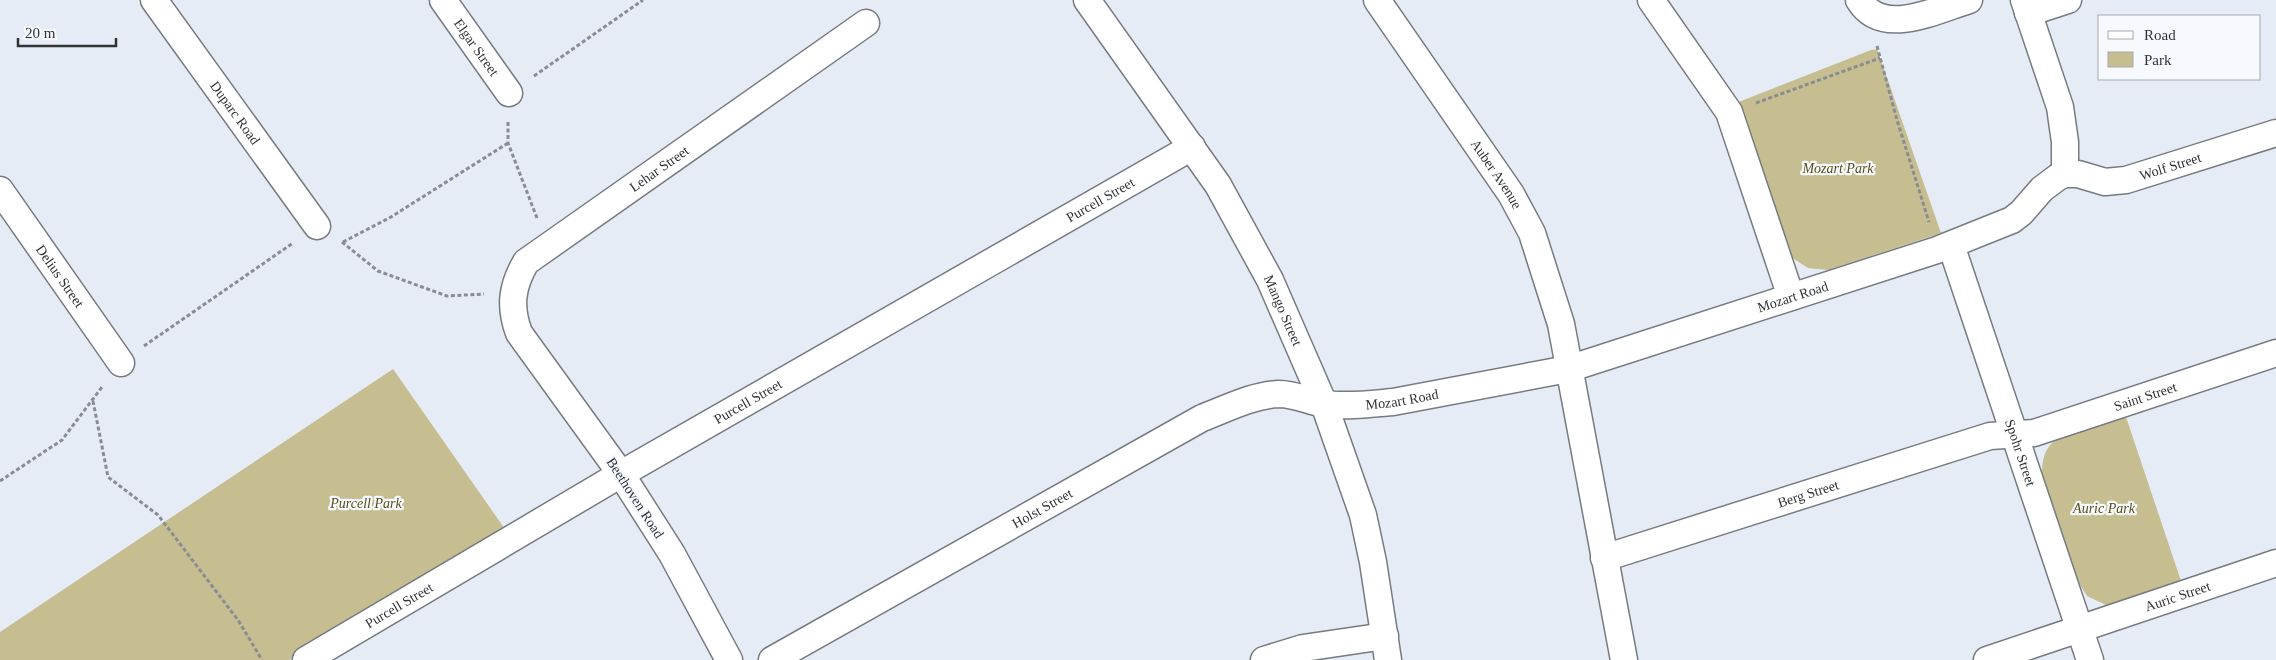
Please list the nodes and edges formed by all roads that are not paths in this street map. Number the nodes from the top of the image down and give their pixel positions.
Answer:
1 (154, 0) edge
2 (444, 0) edge
3 (1087, 0) edge
4 (1377, 0) edge
5 (1651, 0) edge
6 (1969, 0) edge
7 (2068, 0) edge
8 (2026, 6) edge
9 (1864, 7) edge
10 (866, 23) dead end
11 (509, 93) road end
12 (2276, 133) edge
13 (1192, 147) junction
14 (2065, 174) junction
15 (0, 190) edge
16 (317, 226) road end
17 (1944, 247) junction
18 (1791, 297) junction
19 (526, 345) joint
20 (2276, 353) edge
21 (121, 363) road end
22 (1568, 369) junction
23 (1324, 404) junction
24 (2013, 435) junction
25 (621, 474) junction
26 (1604, 558) junction
27 (2276, 563) edge
28 (2080, 630) junction
29 (1387, 648) edge
30 (306, 660) edge
31 (729, 660) edge
32 (772, 660) edge
33 (1264, 660) edge
34 (1624, 660) edge
35 (1988, 660) edge
36 (2090, 660) edge

1 - 16 street, Duparc Road
2 - 11 street, Elgar Street
3 - 13 street, Mango Street
4 - 22 street, Auber Avenue
5 - 18 street
6 - 9 street
7 - 8 street
8 - 14 street
10 - 19 street, Lehar Street
12 - 14 street, Wolf Street
13 - 23 street, Mango Street
13 - 25 street, Purcell Street
14 - 17 street, Mozart Road
15 - 21 street, Delius Street
17 - 18 street, Mozart Road
17 - 24 street, Spohr Street
18 - 22 street, Mozart Road
19 - 25 street, Beethoven Road
20 - 24 street, Saint Street
22 - 23 street, Mozart Road
22 - 26 street
23 - 29 street, Mango Street
23 - 32 street, Holst Street
24 - 26 street, Berg Street
24 - 28 street, Spohr Street
25 - 30 street, Purcell Street
25 - 31 street, Beethoven Road
26 - 34 street
27 - 28 street, Auric Street
28 - 35 street
28 - 36 street, Spohr Street
29 - 33 street

